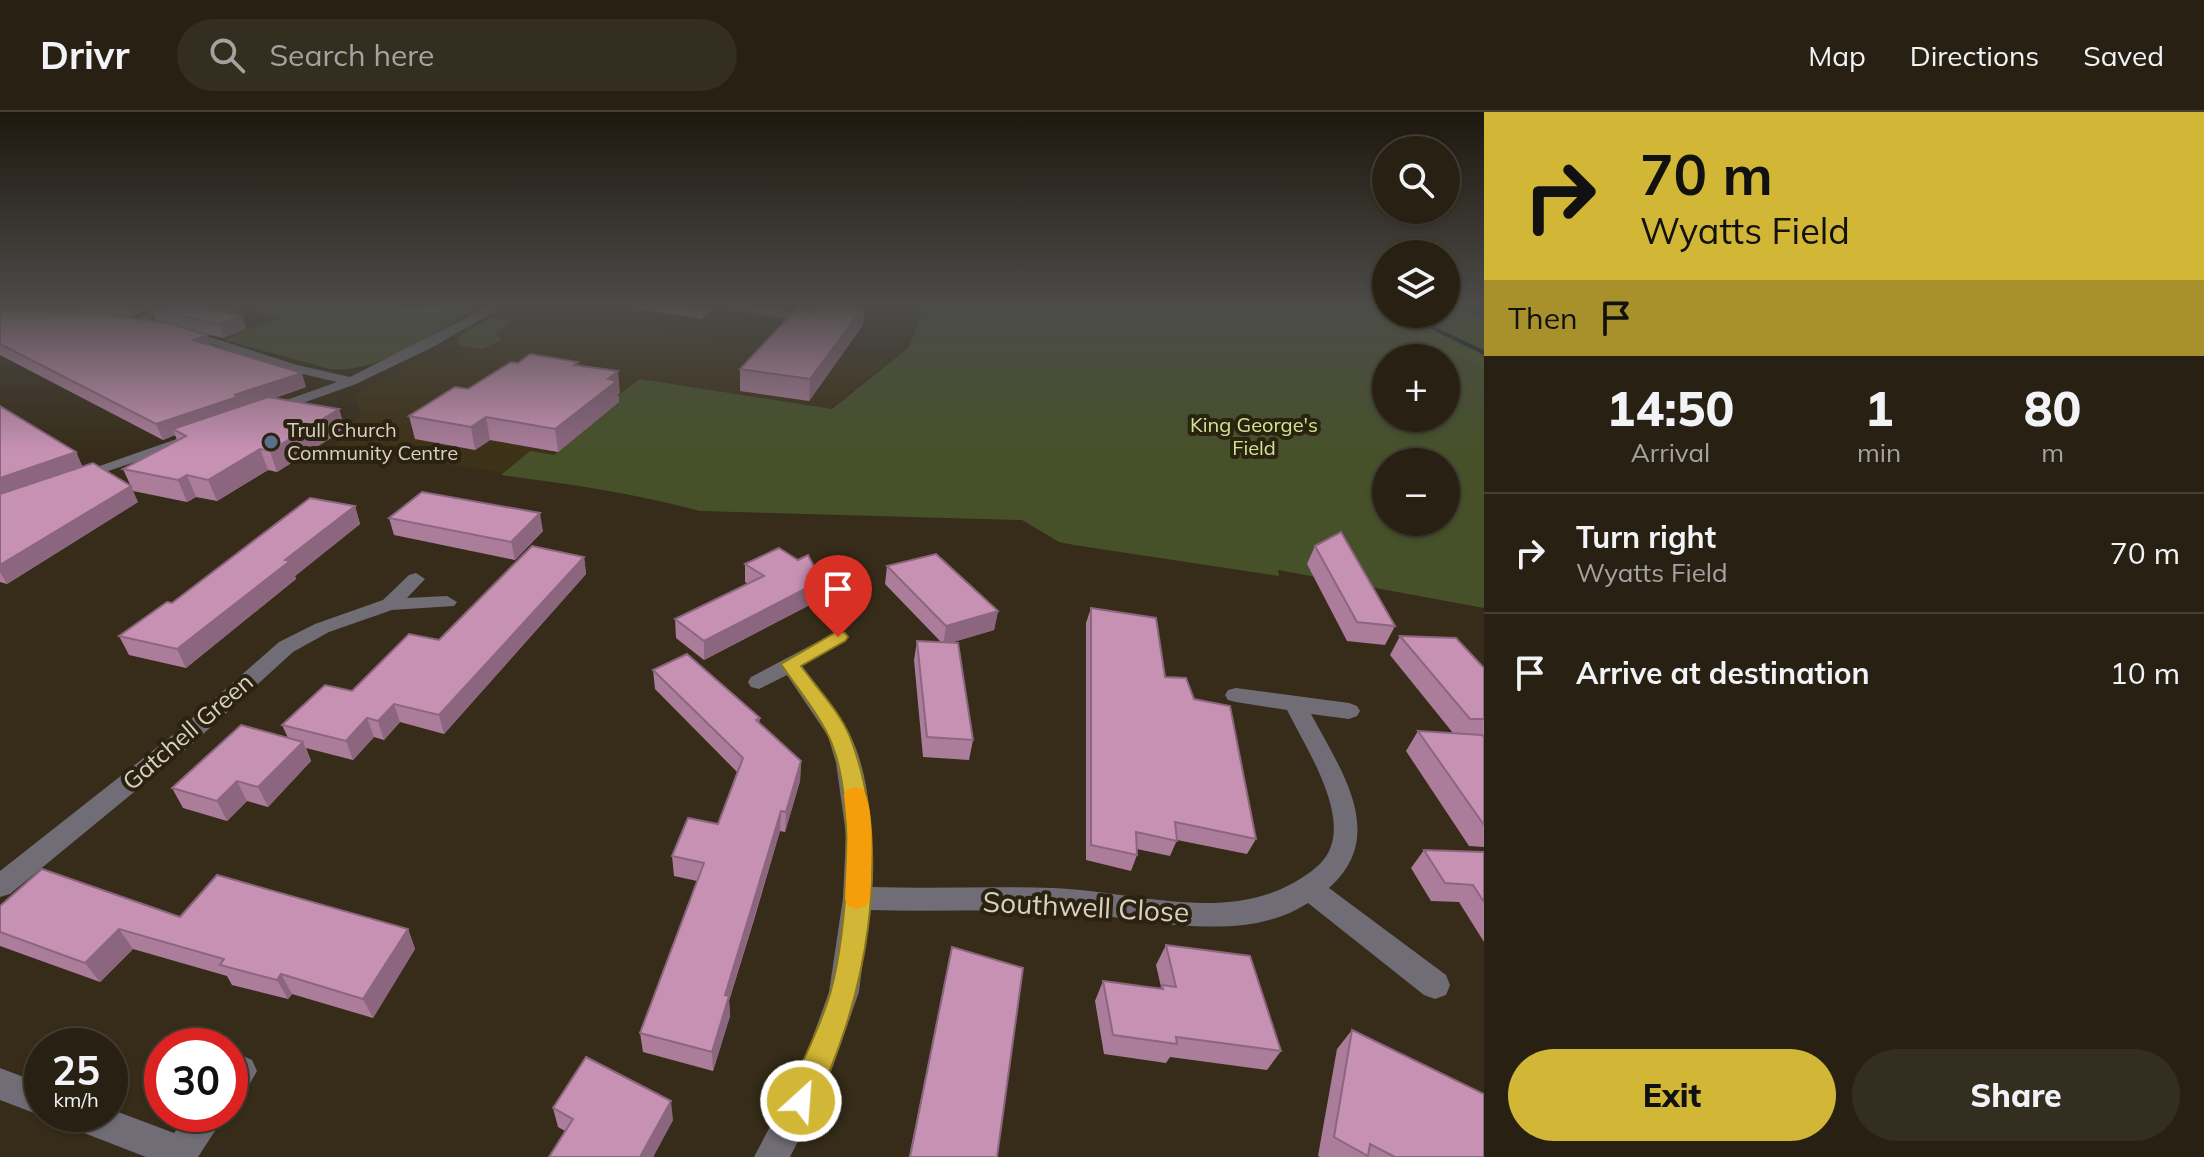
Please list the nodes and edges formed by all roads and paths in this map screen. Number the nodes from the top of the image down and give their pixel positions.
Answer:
1 (244, 353) edge
2 (411, 353) edge
3 (351, 381) junction
4 (251, 417) edge
5 (198, 435) edge
6 (71, 479) edge
7 (416, 579) dead end
8 (447, 602) dead end
9 (390, 604) junction
10 (838, 637) dead end
11 (790, 664) junction
12 (759, 682) dead end
13 (1236, 695) dead end
14 (1295, 704) junction
15 (1349, 711) dead end
16 (0, 886) edge
17 (1310, 889) junction
18 (857, 898) junction
19 (1435, 985) dead end
20 (0, 1084) edge
21 (24, 1093) edge
22 (122, 1132) edge
23 (195, 1132) edge
24 (178, 1155) edge
25 (771, 1157) edge

1 - 3 street
2 - 3 street
3 - 4 street
5 - 6 street
7 - 9 street, Gatchell Green
8 - 9 street, Gatchell Green
9 - 16 street, Gatchell Green
10 - 11 street
11 - 12 street
11 - 18 street
13 - 14 street
14 - 15 street
14 - 17 street, Southwell Close
17 - 18 street, Southwell Close
17 - 19 street
18 - 25 street
20 - 21 street
22 - 24 street
23 - 24 street

